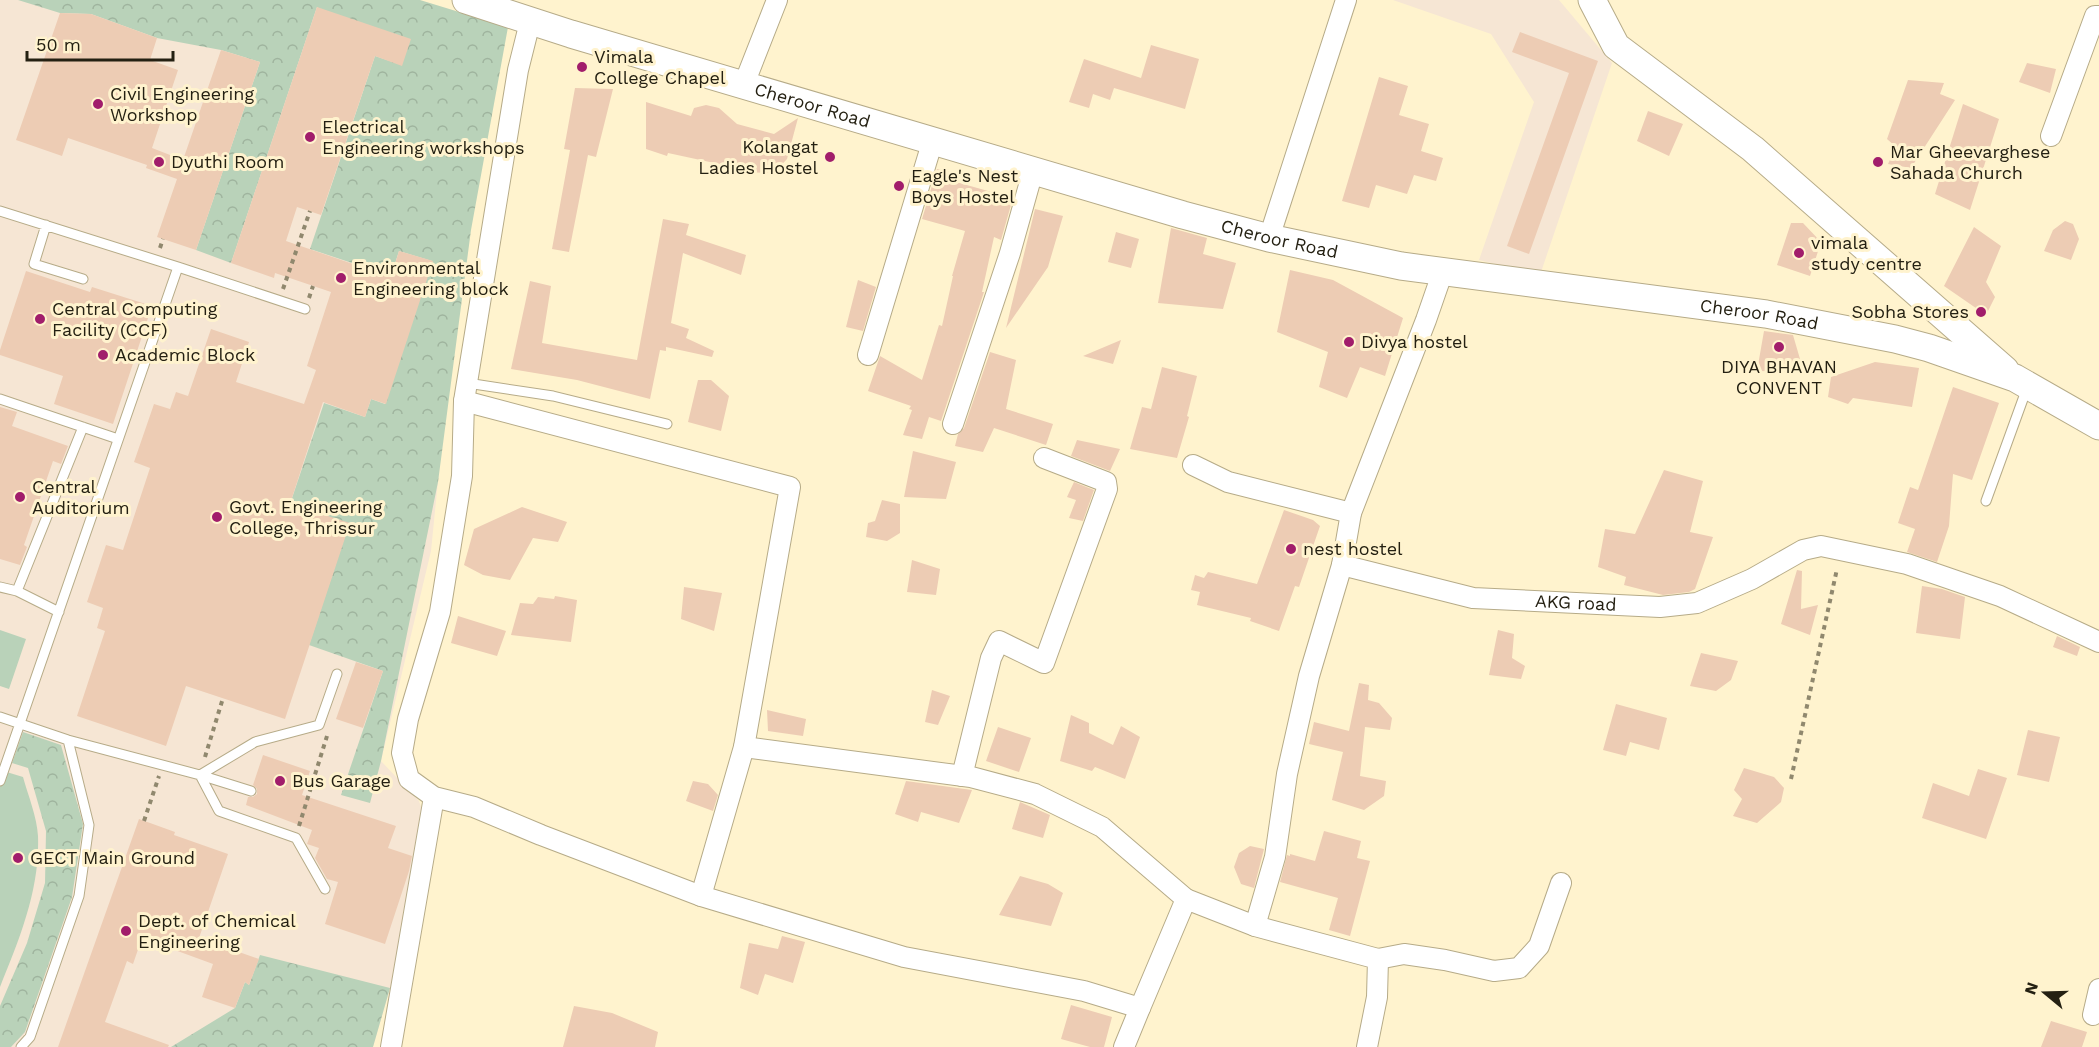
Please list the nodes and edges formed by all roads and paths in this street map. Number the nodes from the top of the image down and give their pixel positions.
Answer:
1 (466, 0) edge
2 (777, 0) edge
3 (1346, 0) edge
4 (1592, 0) edge
5 (2099, 15) edge
6 (530, 22) junction
7 (744, 84) junction
8 (2052, 136) dead end
9 (933, 140) junction
10 (1033, 171) junction
11 (0, 211) edge
12 (310, 211) dead end
13 (46, 225) junction
14 (1269, 238) junction
15 (178, 267) junction
16 (1443, 271) junction
17 (83, 279) dead end
18 (279, 301) junction
19 (305, 309) dead end
20 (868, 355) dead end
21 (2021, 382) junction
22 (466, 392) junction
23 (0, 399) edge
24 (667, 424) dead end
25 (953, 424) dead end
26 (2099, 426) edge
27 (83, 427) junction
28 (118, 439) junction
29 (1044, 458) dead end
30 (1193, 465) dead end
31 (1986, 501) dead end
32 (1351, 513) junction
33 (1841, 550) junction
34 (1342, 565) junction
35 (0, 587) edge
36 (17, 591) junction
37 (59, 612) junction
38 (2099, 642) edge
39 (336, 674) dead end
40 (223, 698) dead end
41 (0, 717) edge
42 (20, 724) junction
43 (319, 725) junction
44 (68, 740) junction
45 (744, 747) junction
46 (162, 765) junction
47 (200, 775) junction
48 (962, 776) junction
49 (1791, 779) dead end
50 (0, 781) edge
51 (250, 791) dead end
52 (434, 797) junction
53 (144, 821) dead end
54 (296, 838) junction
55 (1561, 883) dead end
56 (325, 889) dead end
57 (701, 896) junction
58 (1186, 899) junction
59 (1255, 926) junction
60 (1378, 959) junction
61 (2099, 989) edge
62 (1140, 1008) junction
63 (2093, 1015) dead end
64 (21, 1047) edge
65 (391, 1047) edge
66 (1124, 1047) edge
67 (1367, 1047) edge

1 - 6 main road, Cheroor Road
2 - 7 street
3 - 14 street
4 - 21 main road
5 - 8 street
6 - 7 main road, Cheroor Road
6 - 22 street
7 - 9 main road, Cheroor Road
9 - 10 main road, Cheroor Road
9 - 20 street
10 - 14 main road, Cheroor Road
10 - 25 street
11 - 13 lane
12 - 18 path
13 - 15 lane
13 - 17 lane
14 - 16 main road, Cheroor Road
15 - 18 lane
15 - 28 lane
16 - 21 main road, Cheroor Road
16 - 32 street
18 - 19 lane
21 - 26 main road, Cheroor Road
21 - 31 lane
22 - 24 lane
22 - 45 street
22 - 52 street
23 - 27 lane
27 - 28 lane
27 - 36 lane
28 - 37 lane
29 - 48 street
30 - 32 street
32 - 34 street
33 - 34 street, AKG road
33 - 38 street
33 - 49 path
34 - 59 street
35 - 36 lane
36 - 37 lane
37 - 42 lane
39 - 43 lane
40 - 47 path
41 - 42 lane
42 - 44 lane
42 - 50 lane
43 - 47 lane
43 - 54 path
44 - 46 lane
44 - 64 lane
45 - 48 street
45 - 57 street
46 - 47 lane
46 - 53 path
47 - 51 lane
47 - 54 lane
48 - 58 street
52 - 57 street
52 - 65 street
54 - 56 lane
55 - 60 street
57 - 62 street
58 - 59 street
58 - 62 street
59 - 60 street
60 - 67 street
61 - 63 street
62 - 66 street

